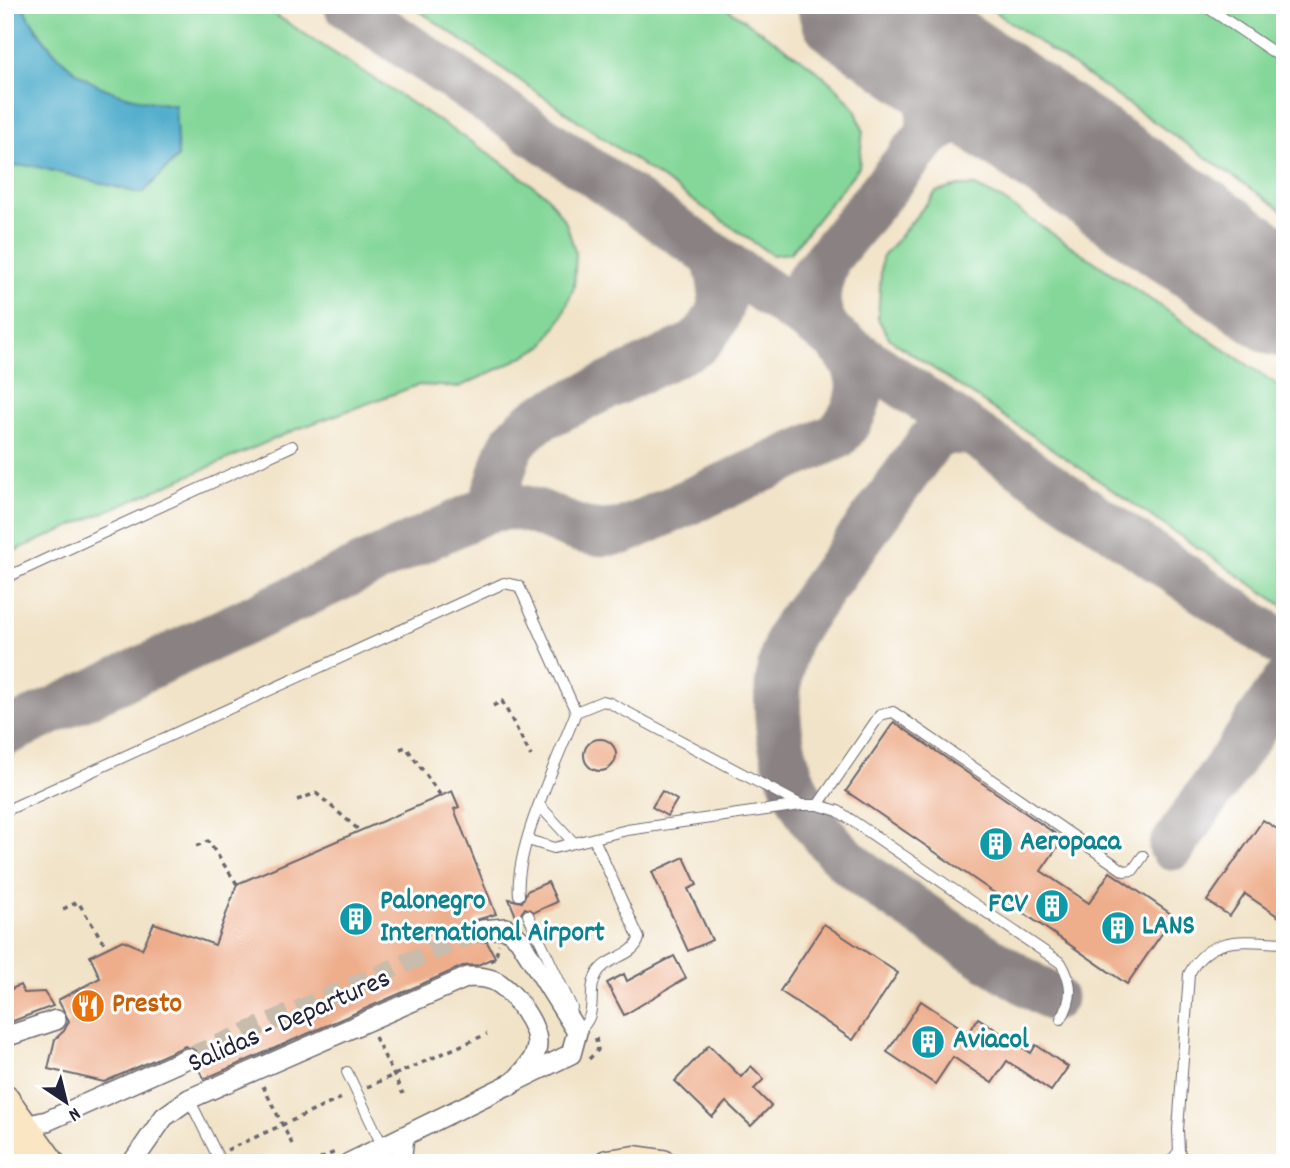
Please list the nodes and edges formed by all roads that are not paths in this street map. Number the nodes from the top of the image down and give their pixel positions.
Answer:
1 (1204, 5) edge
2 (1285, 60) edge
3 (292, 446) dead end
4 (5, 578) edge
5 (576, 712) junction
6 (801, 805) junction
7 (818, 805) junction
8 (540, 806) junction
9 (5, 811) edge
10 (594, 839) junction
11 (528, 840) junction
12 (574, 844) junction
13 (1143, 856) dead end
14 (519, 895) dead end
15 (482, 930) tunnel mouth
16 (1285, 943) edge
17 (1061, 1019) dead end
18 (56, 1020) dead end
19 (577, 1032) junction
20 (5, 1037) edge
21 (190, 1057) tunnel mouth
22 (347, 1072) dead end
23 (511, 1085) junction
24 (5, 1098) edge
25 (189, 1099) junction
26 (15, 1129) edge
27 (152, 1132) junction
28 (404, 1137) junction
29 (383, 1147) junction
30 (1179, 1151) junction
31 (346, 1155) edge
32 (219, 1158) edge
33 (28, 1163) edge
34 (52, 1163) edge
35 (132, 1163) edge
36 (150, 1163) edge
37 (401, 1163) edge
38 (607, 1163) edge
39 (663, 1163) edge
40 (1170, 1163) edge
41 (1184, 1163) edge

1 - 2 lane
3 - 4 lane
5 - 6 lane
5 - 8 lane
5 - 9 lane
6 - 7 lane
6 - 10 lane
7 - 13 lane
7 - 17 lane
8 - 11 lane
8 - 12 lane
10 - 12 lane
10 - 19 lane
11 - 12 lane
11 - 14 lane
15 - 19 street
16 - 30 lane
18 - 20 street
19 - 23 street
21 - 26 street
22 - 29 lane
23 - 25 street, Salidas - Departures
23 - 28 street
24 - 26 street
25 - 27 street, Salidas - Departures
25 - 32 lane
26 - 33 street
26 - 34 street
27 - 35 street, Salidas - Departures
27 - 36 street
28 - 29 street
28 - 37 street
29 - 31 street
30 - 40 lane
30 - 41 lane
38 - 39 street

